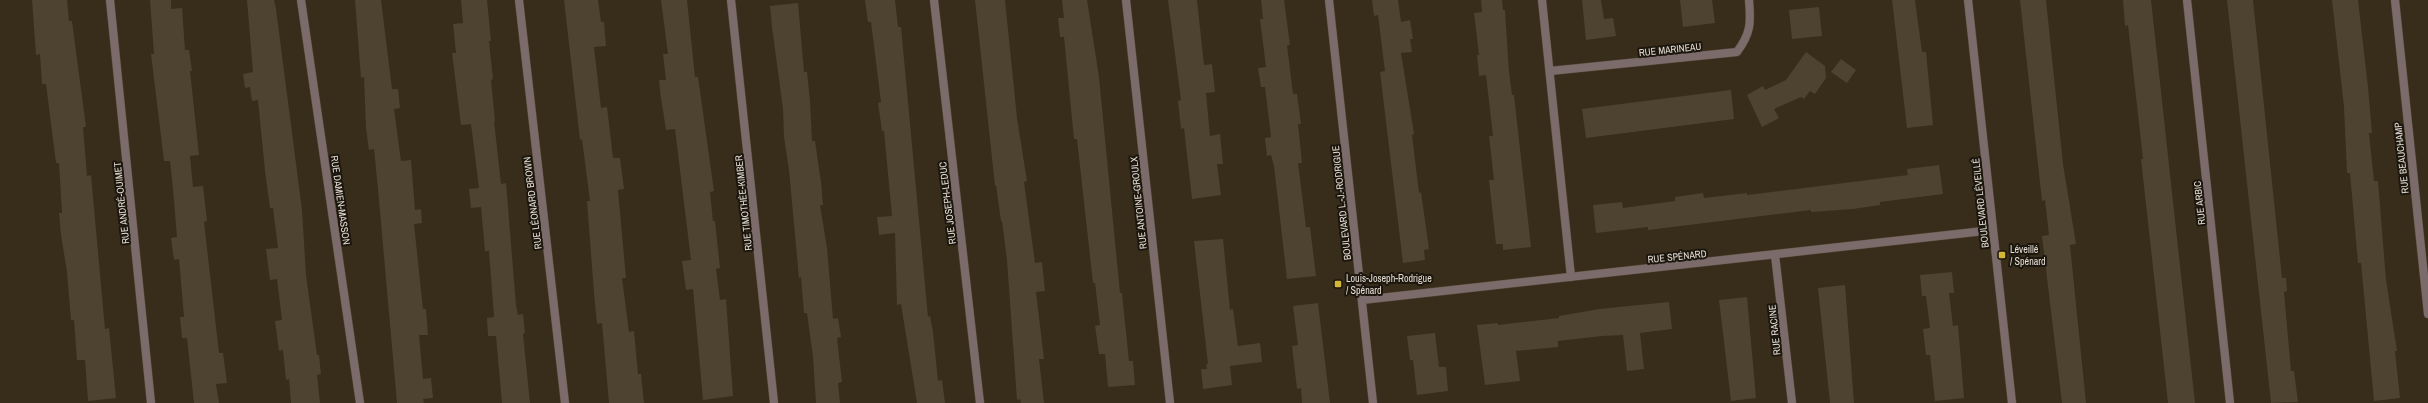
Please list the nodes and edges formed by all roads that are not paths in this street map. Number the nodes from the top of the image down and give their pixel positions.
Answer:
1 (110, 0) edge
2 (301, 0) edge
3 (519, 0) edge
4 (731, 0) edge
5 (934, 0) edge
6 (1126, 0) edge
7 (1329, 0) edge
8 (1542, 0) edge
9 (1748, 0) edge
10 (1968, 0) edge
11 (2187, 0) edge
12 (2395, 0) edge
13 (1550, 71) junction
14 (1993, 230) junction
15 (1775, 255) junction
16 (1571, 277) junction
17 (1362, 300) junction
18 (2428, 314) edge
19 (151, 403) edge
20 (360, 403) edge
21 (565, 403) edge
22 (774, 403) edge
23 (980, 403) edge
24 (1170, 403) edge
25 (1373, 403) edge
26 (1792, 403) edge
27 (2012, 403) edge
28 (2230, 403) edge

1 - 19 street, RUE ANDRÉ-OUIMET
2 - 20 street, RUE DAMIEN-MASSON
3 - 21 street, RUE LÉONARD BROWN
4 - 22 street, RUE TIMOTHÉE-KIMBER
5 - 23 street, RUE JOSEPH-LEDUC
6 - 24 street, RUE ANTOINE-GROULX
7 - 17 street, BOULEVARD L.-J.-RODRIGUE
8 - 13 street
9 - 13 street, RUE MARINEAU
10 - 14 street, BOULEVARD LÉVEILLÉ
11 - 28 street, RUE ARBIC
12 - 18 street, RUE BEAUCHAMP
13 - 16 street
14 - 15 street, RUE SPÉNARD
14 - 27 street, BOULEVARD LÉVEILLÉ
15 - 16 street, RUE SPÉNARD
15 - 26 street, RUE RACINE
16 - 17 street, RUE SPÉNARD
17 - 25 street, BOULEVARD L.-J.-RODRIGUE

